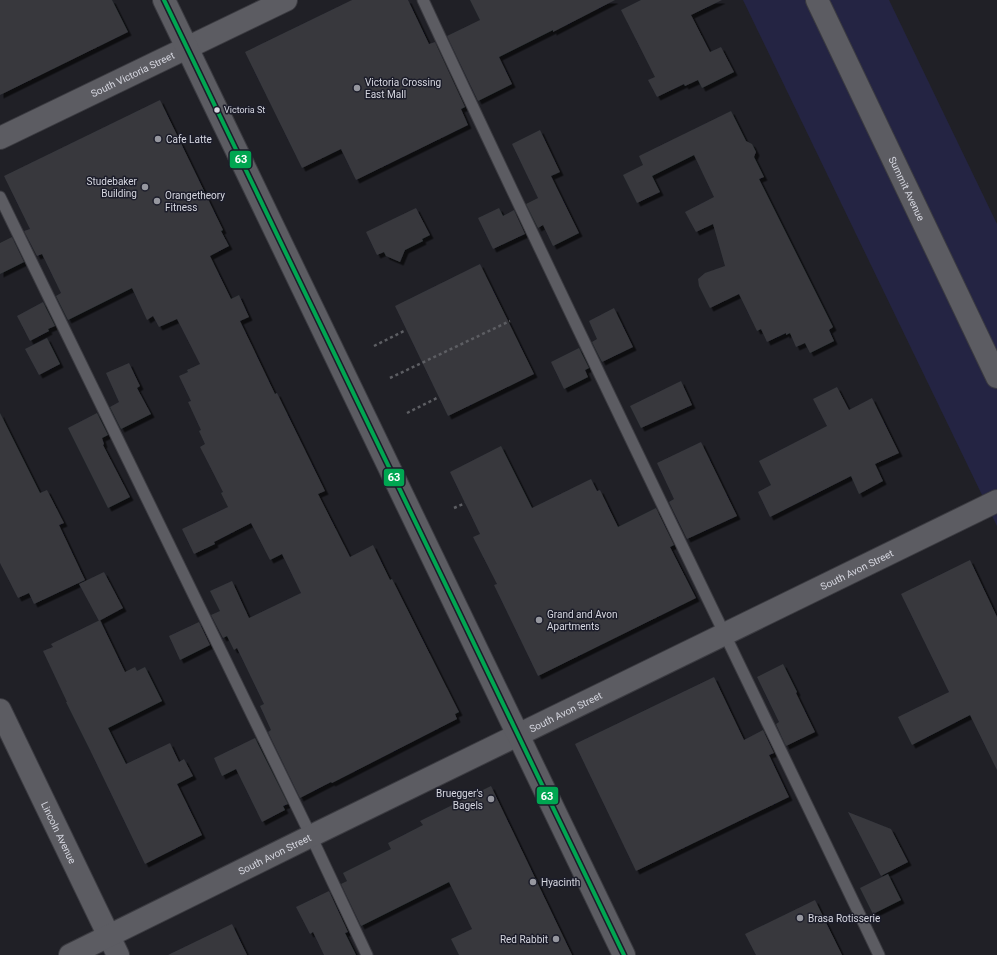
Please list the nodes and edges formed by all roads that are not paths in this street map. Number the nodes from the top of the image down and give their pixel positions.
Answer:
1 (164, 0) edge
2 (286, 0) edge
3 (423, 0) edge
4 (817, 0) edge
5 (188, 48) junction
6 (0, 138) edge
7 (0, 197) edge
8 (997, 377) edge
9 (997, 501) edge
10 (726, 634) junction
11 (0, 710) edge
12 (519, 736) junction
13 (311, 836) junction
14 (113, 945) edge
15 (70, 955) edge
16 (367, 955) edge
17 (624, 955) edge
18 (879, 955) edge

1 - 5 street
2 - 5 street, South Victoria Street
3 - 10 lane
4 - 8 street, Summit Avenue
5 - 6 street, South Victoria Street
5 - 12 street
7 - 13 lane
9 - 10 street, South Avon Street
10 - 12 street, South Avon Street
10 - 18 lane
11 - 14 street, Lincoln Avenue
12 - 13 street, South Avon Street
12 - 17 street
13 - 14 street, South Avon Street
13 - 16 lane
14 - 15 street, South Avon Street

